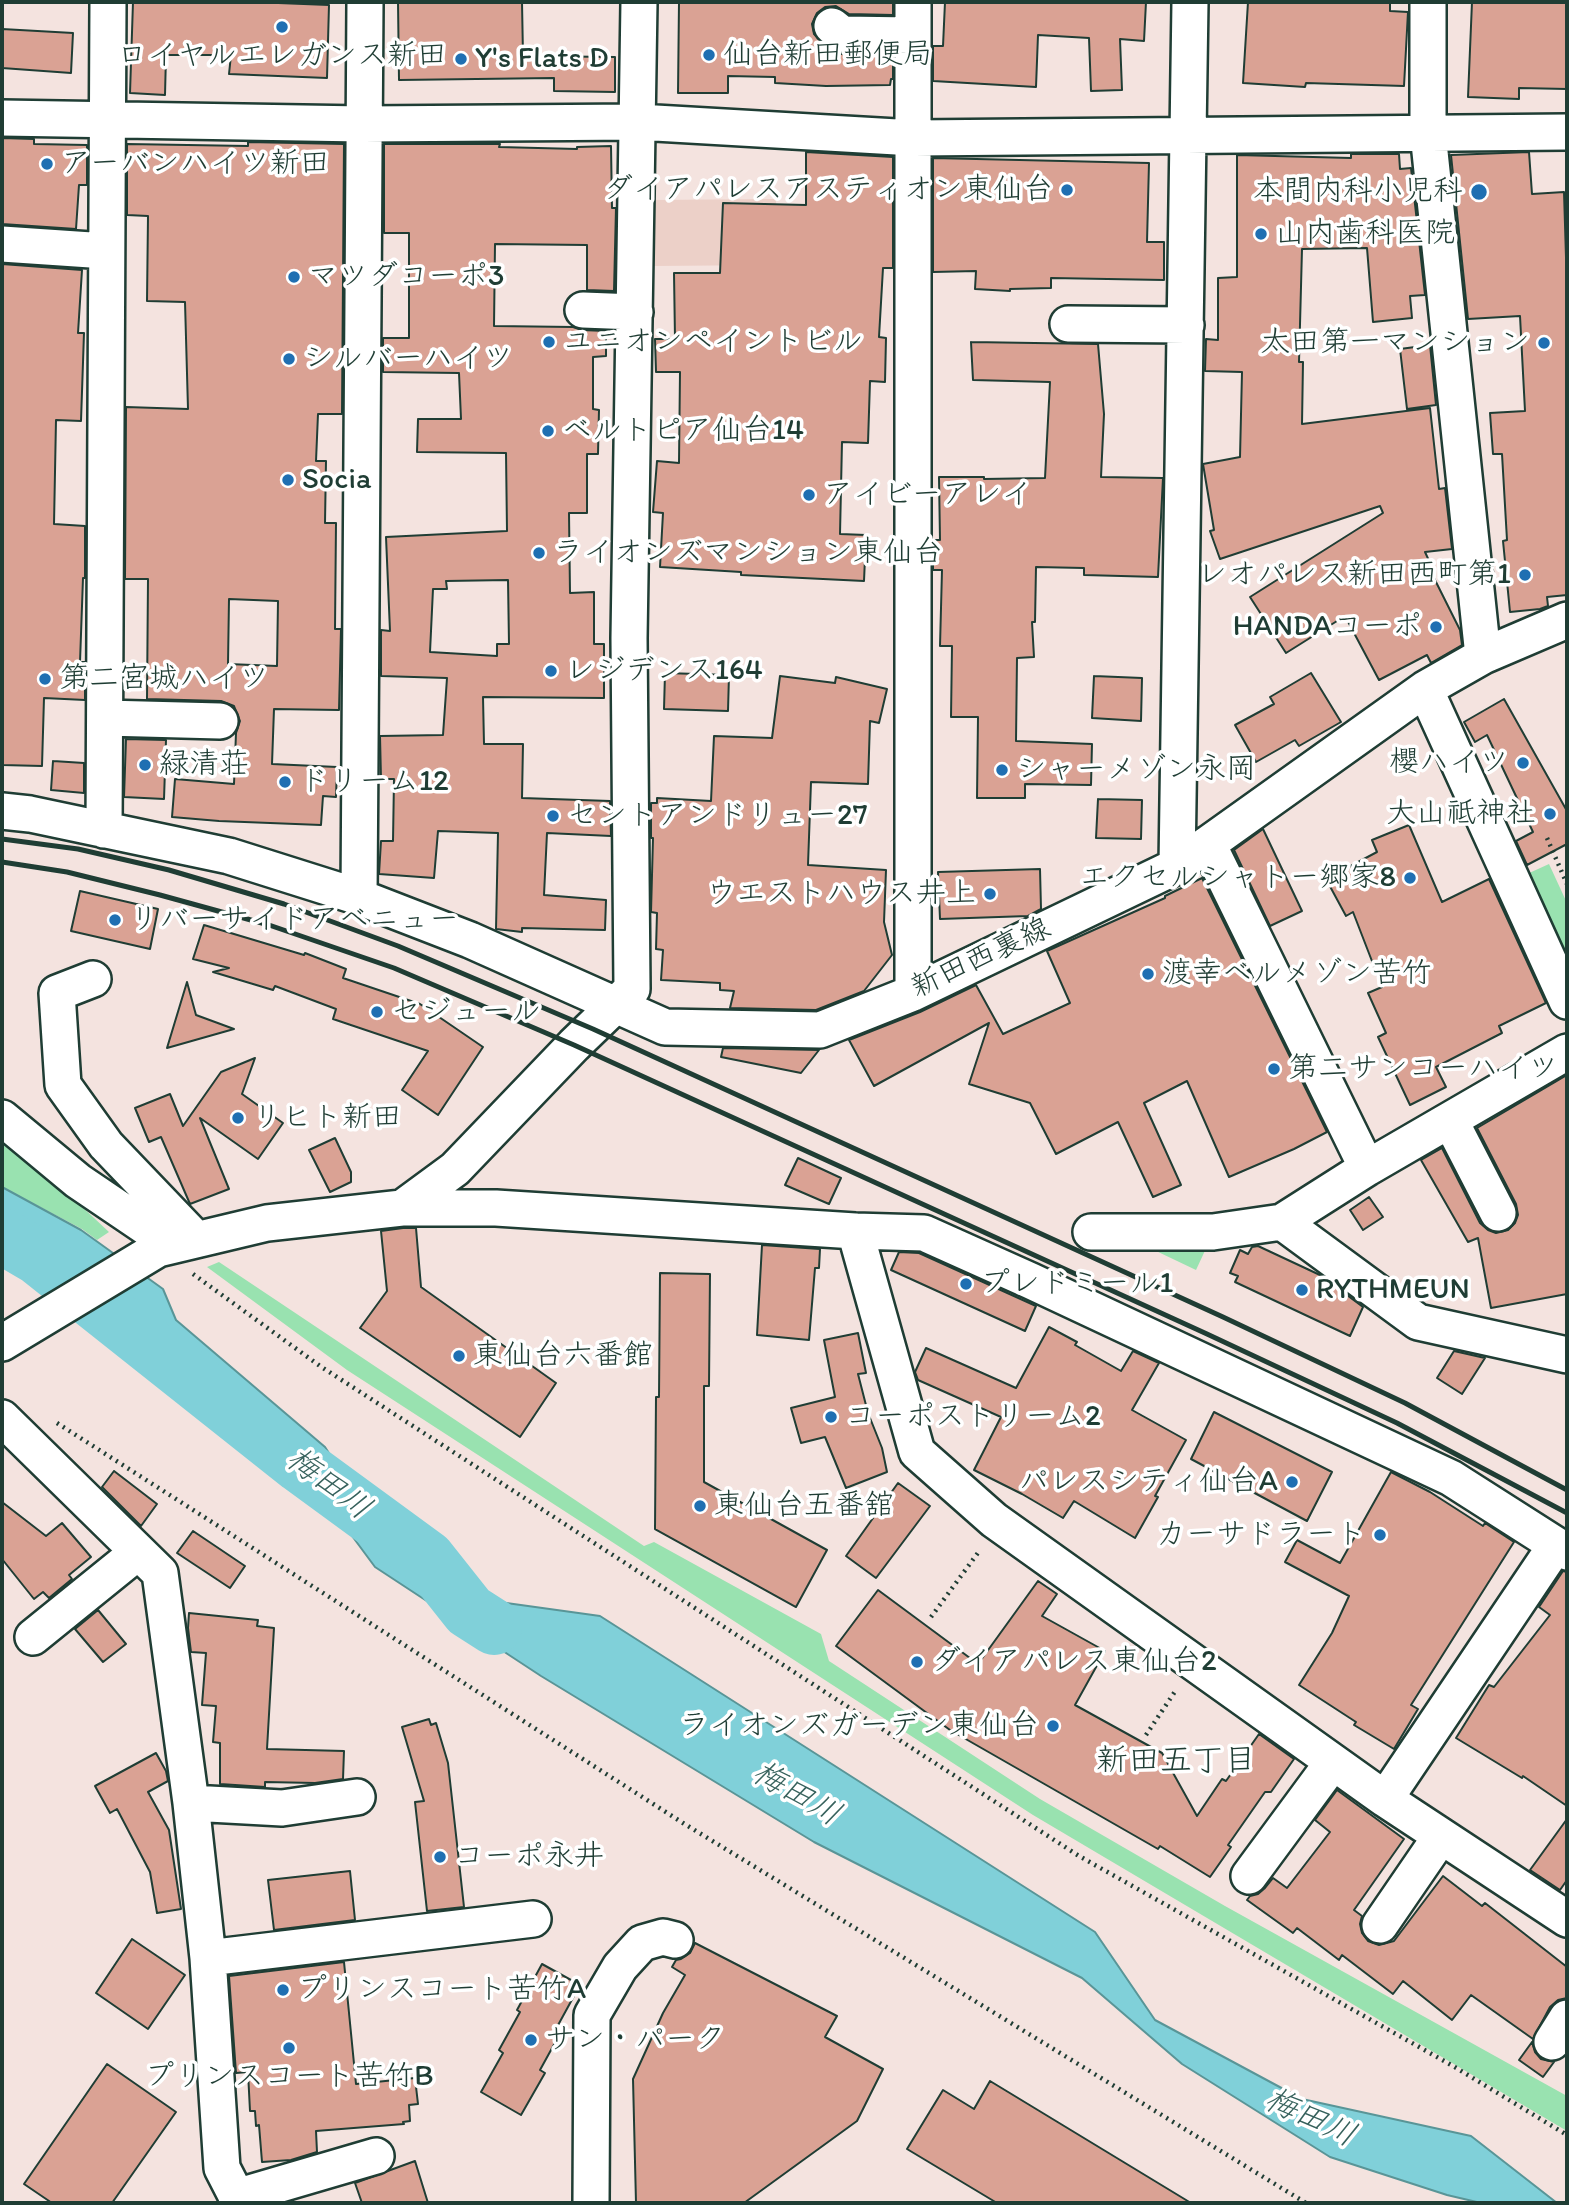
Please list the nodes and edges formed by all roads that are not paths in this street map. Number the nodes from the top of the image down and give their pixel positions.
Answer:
1 (107, 2) edge
2 (365, 2) edge
3 (639, 2) edge
4 (1190, 2) edge
5 (1429, 2) edge
6 (913, 19) edge
7 (832, 26) dead end
8 (2, 118) edge
9 (106, 120) junction
10 (638, 122) junction
11 (363, 124) junction
12 (1567, 132) edge
13 (1428, 133) junction
14 (1189, 135) junction
15 (914, 138) junction
16 (2, 244) edge
17 (106, 251) junction
18 (583, 310) dead end
19 (635, 312) junction
20 (1068, 324) dead end
21 (1186, 325) junction
22 (1567, 620) edge
23 (1483, 656) junction
24 (1425, 689) junction
25 (104, 719) junction
26 (220, 721) dead end
27 (2, 811) edge
28 (104, 830) junction
29 (1208, 844) junction
30 (1177, 866) junction
31 (359, 897) junction
32 (93, 979) dead end
33 (913, 993) junction
34 (1567, 1001) edge
35 (617, 1005) junction
36 (1567, 1052) edge
37 (2, 1118) edge
38 (1450, 1120) junction
39 (1367, 1168) junction
40 (402, 1208) junction
41 (1499, 1213) dead end
42 (1282, 1222) junction
43 (855, 1231) junction
44 (1091, 1232) dead end
45 (168, 1246) junction
46 (2, 1343) edge
47 (1567, 1355) edge
48 (2, 1418) edge
49 (1561, 1548) edge
50 (138, 1552) junction
51 (33, 1637) dead end
52 (1333, 1762) junction
53 (357, 1797) dead end
54 (1385, 1799) junction
55 (191, 1803) junction
56 (1441, 1836) junction
57 (1249, 1876) dead end
58 (533, 1919) dead end
59 (1567, 1919) edge
60 (1380, 1925) dead end
61 (675, 1940) dead end
62 (208, 1958) junction
63 (376, 2156) dead end
64 (238, 2200) edge
65 (591, 2203) edge

1 - 9 street
2 - 11 street
3 - 10 street
4 - 14 street
5 - 13 street
6 - 7 street
6 - 15 street
8 - 9 street
9 - 11 street
9 - 17 street
10 - 11 street
10 - 15 street
10 - 19 street
11 - 31 street
12 - 13 street
13 - 14 street
13 - 23 street
14 - 15 street
14 - 21 street
15 - 33 street
16 - 17 street
17 - 25 street
18 - 19 street
19 - 35 street
20 - 21 street
21 - 30 street
22 - 23 street, 新田西裏線
23 - 24 street, 新田西裏線
24 - 29 street, 新田西裏線
24 - 34 street
25 - 26 street
25 - 28 street
27 - 28 street, 新田西裏線
28 - 31 street, 新田西裏線
29 - 30 street, 新田西裏線
29 - 39 street
30 - 33 street, 新田西裏線
31 - 35 street, 新田西裏線
32 - 45 street
33 - 35 street, 新田西裏線
35 - 40 street
36 - 38 street
37 - 45 street
38 - 39 street
38 - 41 street
39 - 42 street
40 - 43 street
40 - 45 street
42 - 44 street
42 - 47 street
43 - 49 street
43 - 52 street
45 - 46 street
48 - 50 street
49 - 54 street
50 - 51 street
50 - 55 street
52 - 54 street
52 - 57 street
53 - 55 street
54 - 56 street
55 - 62 street
56 - 59 street
56 - 60 street
58 - 62 street
61 - 65 street
62 - 64 street
63 - 64 street

